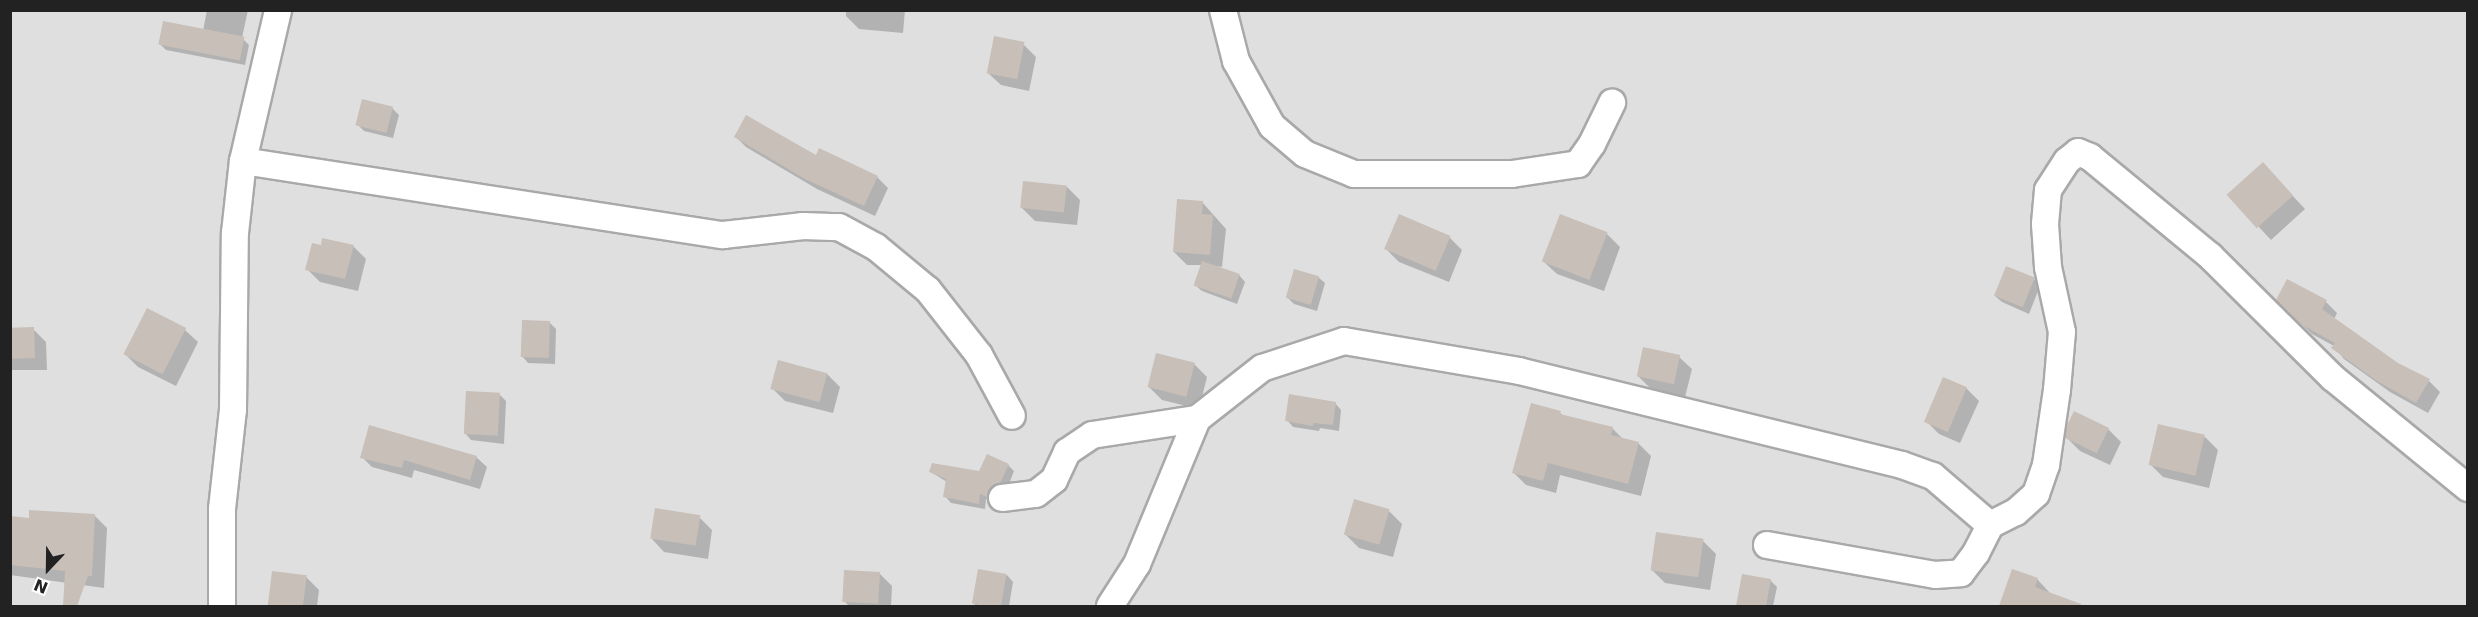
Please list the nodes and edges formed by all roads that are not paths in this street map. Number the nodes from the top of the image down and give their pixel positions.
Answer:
1 (278, 10) edge
2 (1223, 10) edge
3 (1612, 103) dead end
4 (243, 161) junction
5 (1012, 416) dead end
6 (1197, 418) junction
7 (2468, 488) edge
8 (1002, 498) dead end
9 (1990, 525) junction
10 (1767, 545) dead end
11 (222, 606) edge
12 (1110, 606) edge

1 - 4 street
2 - 3 street
4 - 5 street
4 - 11 street
6 - 8 street
6 - 9 street
6 - 12 street
7 - 9 street
9 - 10 street

